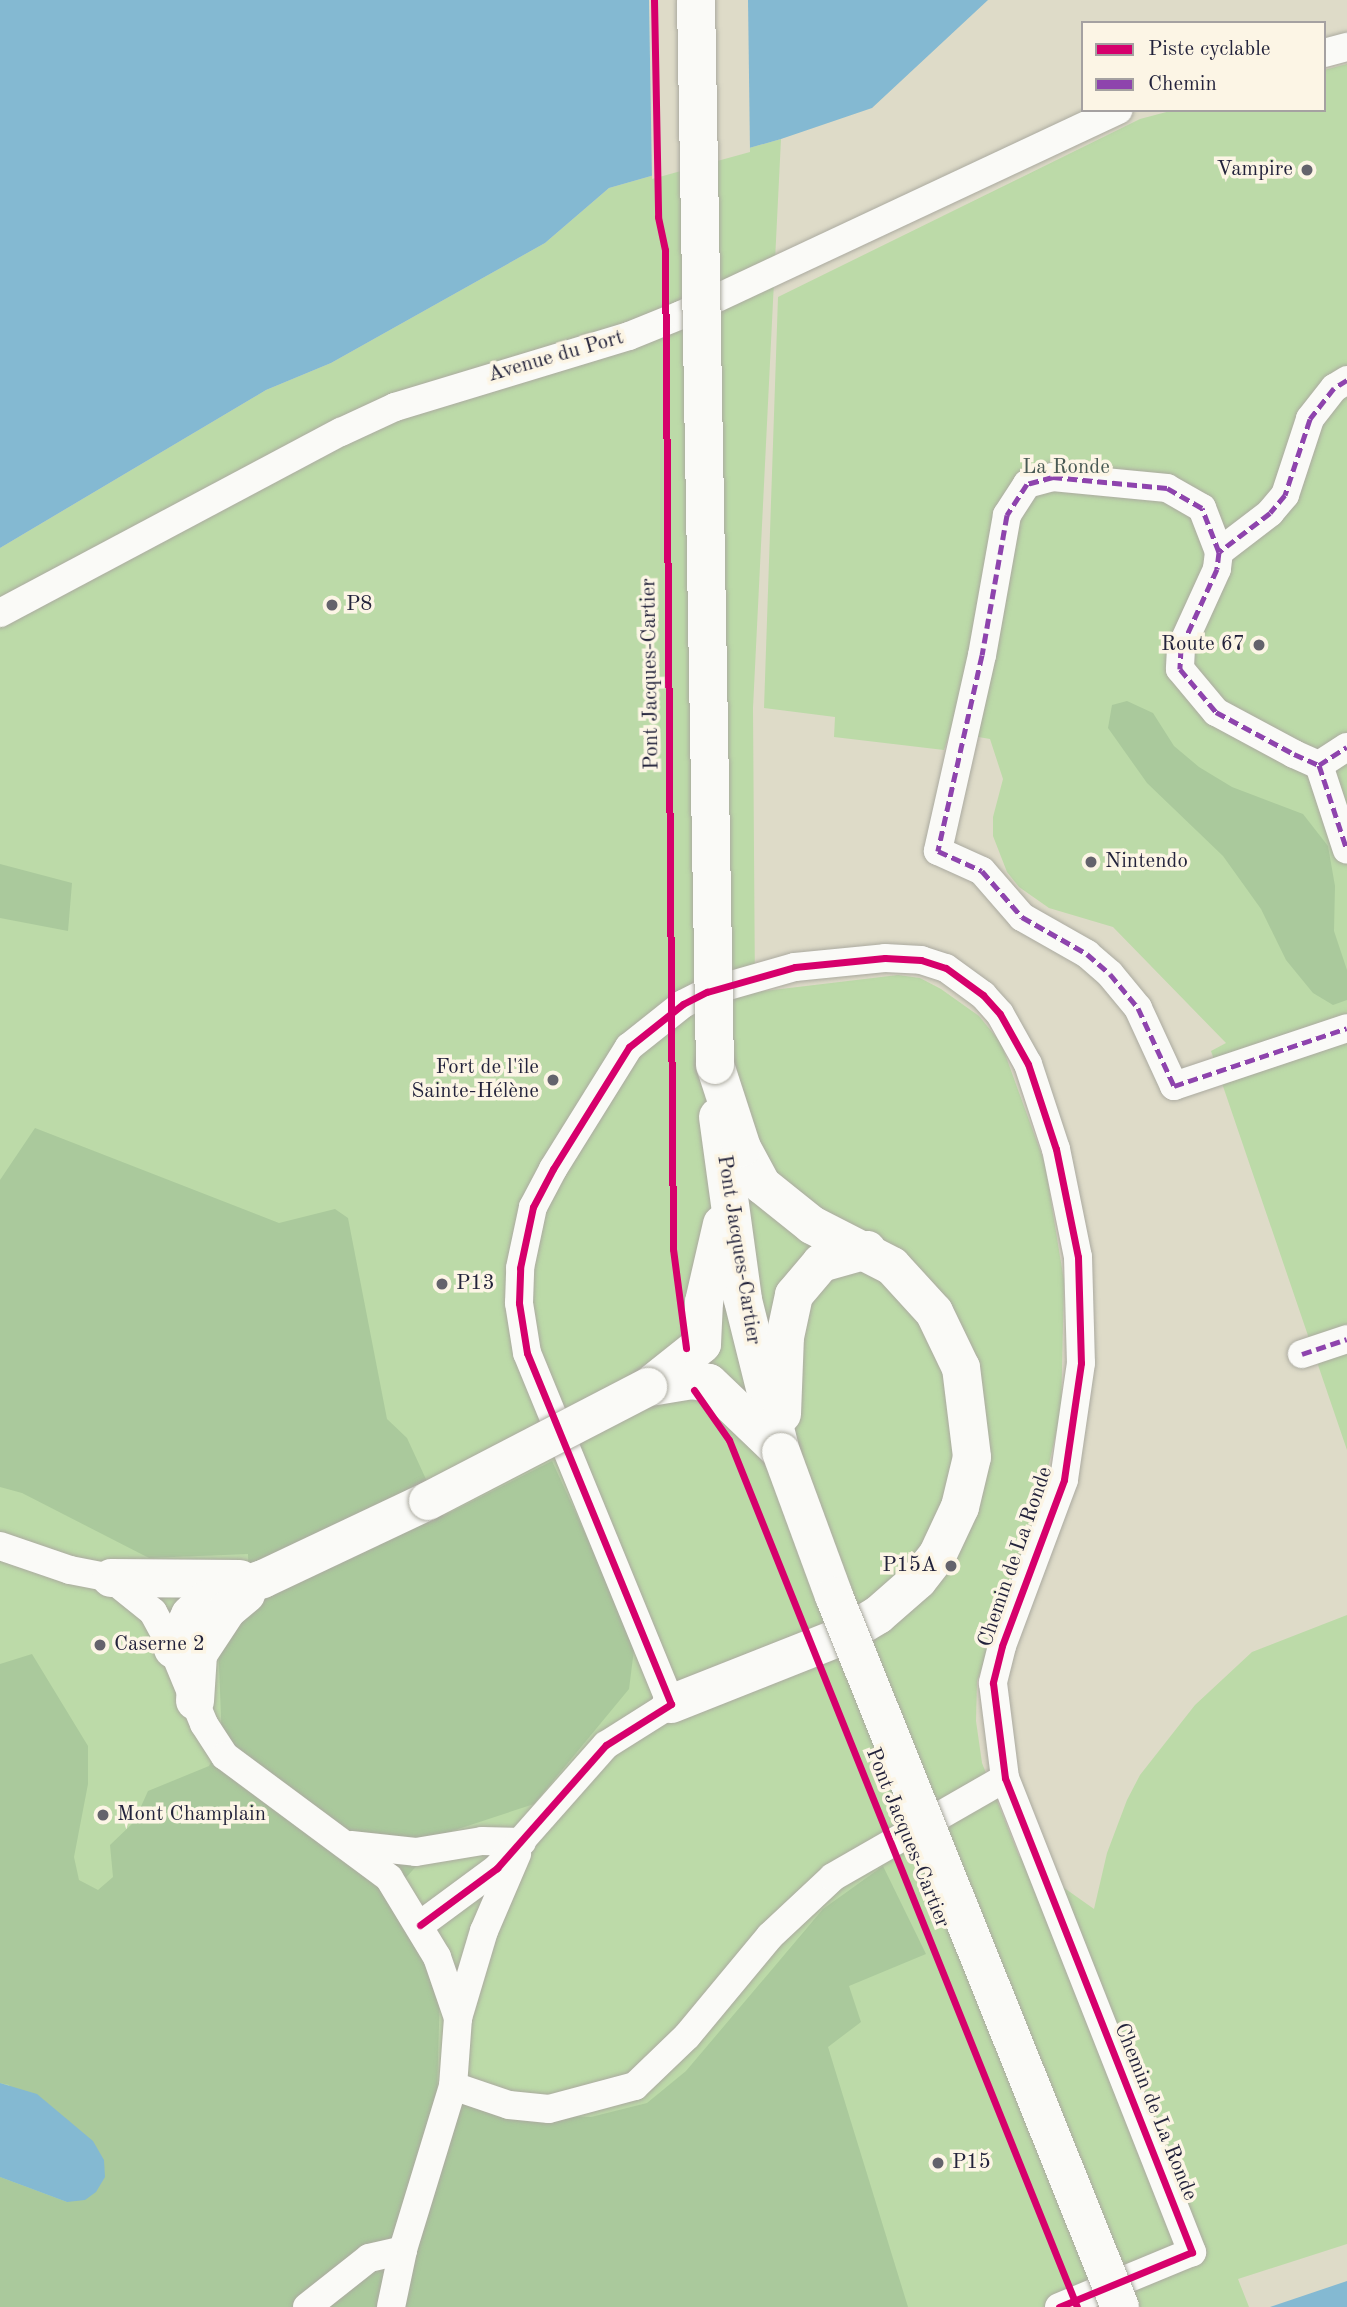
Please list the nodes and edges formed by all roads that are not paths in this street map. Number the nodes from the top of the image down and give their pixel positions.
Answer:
1 (696, 0) edge
2 (1347, 47) edge
3 (1326, 52) edge
4 (1114, 112) edge
5 (1347, 380) edge
6 (1219, 552) junction
7 (0, 613) edge
8 (1347, 747) edge
9 (1319, 765) junction
10 (1347, 849) edge
11 (1347, 1028) edge
12 (715, 1065) junction
13 (727, 1205) junction
14 (867, 1250) junction
15 (1347, 1339) edge
16 (1302, 1354) dead end
17 (648, 1387) junction
18 (781, 1452) junction
19 (0, 1546) edge
20 (111, 1578) junction
21 (263, 1579) junction
22 (173, 1649) junction
23 (195, 1701) junction
24 (671, 1704) junction
25 (225, 1756) junction
26 (1005, 1778) junction
27 (522, 1842) junction
28 (348, 1844) junction
29 (420, 1925) junction
30 (458, 2018) junction
31 (453, 2086) junction
32 (403, 2250) junction
33 (308, 2307) edge
34 (335, 2307) edge
35 (391, 2307) edge
36 (1059, 2307) edge
37 (1120, 2307) edge

1 - 12 main road, Pont Jacques-Cartier, bridge
2 - 3 street
4 - 7 street, Avenue du Port
5 - 6 street
6 - 9 street
6 - 11 street
8 - 9 street
9 - 10 street
12 - 13 main road, Pont Jacques-Cartier
12 - 14 main road
13 - 17 main road
13 - 18 main road, Pont Jacques-Cartier
14 - 18 main road
14 - 24 main road
15 - 16 street
17 - 18 main road
17 - 21 main road, bridge
18 - 37 main road, Pont Jacques-Cartier, bridge
19 - 20 street
20 - 21 main road
20 - 22 street
21 - 22 main road
21 - 23 main road
22 - 23 street
22 - 25 street
23 - 25 street
24 - 26 street, Chemin de La Ronde
24 - 27 street
25 - 28 street
26 - 31 street
26 - 36 street, Chemin de La Ronde
27 - 28 street
27 - 29 street
27 - 30 street
28 - 29 street
29 - 30 street
30 - 31 street
31 - 32 street
32 - 33 street
32 - 35 street
33 - 34 street

